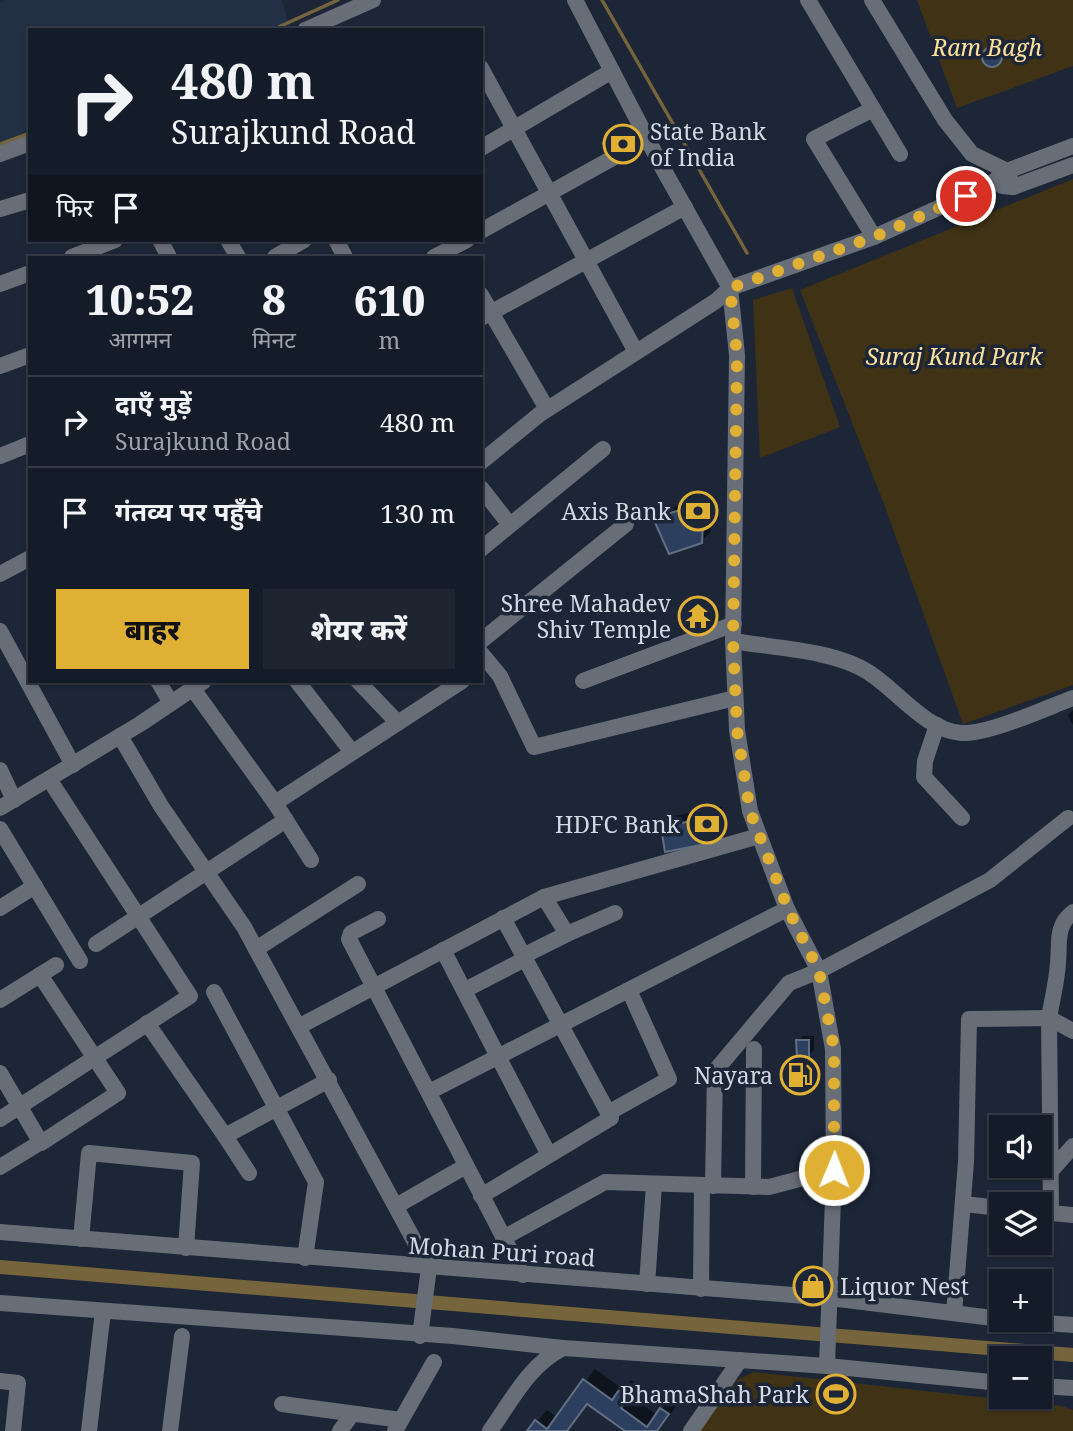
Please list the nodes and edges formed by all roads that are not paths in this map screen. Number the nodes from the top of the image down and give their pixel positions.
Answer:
1 (373, 0) edge
2 (575, 0) edge
3 (808, 0) edge
4 (872, 0) edge
5 (310, 28) edge
6 (612, 71) junction
7 (483, 72) edge
8 (873, 109) junction
9 (515, 130) junction
10 (647, 139) junction
11 (28, 144) edge
12 (1073, 146) edge
13 (483, 147) edge
14 (0, 154) edge
15 (900, 154) dead end
16 (1073, 165) edge
17 (1010, 179) junction
18 (548, 192) junction
19 (28, 201) edge
20 (685, 207) junction
21 (0, 209) edge
22 (483, 230) edge
23 (874, 237) junction
24 (301, 242) edge
25 (458, 246) edge
26 (110, 247) edge
27 (76, 256) edge
28 (277, 256) edge
29 (436, 256) edge
30 (585, 259) junction
31 (28, 274) edge
32 (0, 284) edge
33 (730, 288) junction
34 (486, 315) edge
35 (636, 352) junction
36 (28, 356) edge
37 (0, 366) edge
38 (547, 410) junction
39 (28, 445) edge
40 (603, 449) dead end
41 (0, 456) edge
42 (483, 460) edge
43 (483, 491) edge
44 (626, 524) dead end
45 (510, 526) junction
46 (483, 547) edge
47 (28, 559) edge
48 (0, 574) edge
49 (0, 631) edge
50 (733, 633) junction
51 (483, 639) edge
52 (23, 656) edge
53 (484, 661) edge
54 (583, 681) dead end
55 (35, 683) edge
56 (159, 683) edge
57 (299, 683) edge
58 (360, 683) edge
59 (459, 683) edge
60 (198, 685) edge
61 (736, 698) junction
62 (1073, 698) edge
63 (171, 703) junction
64 (398, 723) junction
65 (937, 725) junction
66 (120, 736) junction
67 (352, 752) junction
68 (73, 765) junction
69 (0, 770) edge
70 (49, 779) junction
71 (275, 803) junction
72 (7, 804) edge
73 (962, 818) dead end
74 (1068, 818) dead end
75 (286, 820) junction
76 (0, 829) edge
77 (759, 836) junction
78 (311, 860) dead end
79 (209, 873) junction
80 (358, 884) dead end
81 (35, 886) junction
82 (544, 897) junction
83 (0, 908) edge
84 (788, 909) junction
85 (1073, 912) edge
86 (615, 913) dead end
87 (139, 916) junction
88 (503, 918) junction
89 (378, 919) dead end
90 (567, 934) junction
91 (96, 944) dead end
92 (256, 949) junction
93 (443, 950) junction
94 (524, 957) junction
95 (80, 961) dead end
96 (56, 965) dead end
97 (819, 971) junction
98 (40, 975) junction
99 (375, 986) junction
100 (465, 990) junction
101 (629, 990) junction
102 (215, 992) dead end
103 (0, 1000) edge
104 (1049, 1017) junction
105 (148, 1023) junction
106 (560, 1025) junction
107 (300, 1026) junction
108 (1073, 1031) edge
109 (754, 1049) dead end
110 (500, 1056) junction
111 (96, 1057) junction
112 (0, 1073) edge
113 (329, 1080) junction
114 (429, 1092) junction
115 (21, 1106) junction
116 (276, 1107) junction
117 (608, 1113) junction
118 (1050, 1115) edge
119 (0, 1119) edge
120 (225, 1136) junction
121 (41, 1142) junction
122 (1073, 1146) edge
123 (549, 1155) junction
124 (466, 1166) junction
125 (0, 1167) edge
126 (834, 1170) junction
127 (1052, 1170) edge
128 (249, 1173) dead end
129 (653, 1185) junction
130 (707, 1186) junction
131 (753, 1187) junction
132 (481, 1196) junction
133 (963, 1204) junction
134 (396, 1206) junction
135 (989, 1207) edge
136 (1052, 1213) edge
137 (1073, 1215) edge
138 (0, 1232) edge
139 (503, 1238) junction
140 (81, 1239) junction
141 (186, 1248) junction
142 (304, 1258) junction
143 (429, 1268) junction
144 (523, 1275) junction
145 (647, 1284) junction
146 (701, 1289) junction
147 (831, 1298) junction
148 (0, 1303) edge
149 (103, 1311) junction
150 (954, 1313) junction
151 (989, 1317) edge
152 (1052, 1323) edge
153 (1073, 1325) edge
154 (182, 1336) dead end
155 (420, 1336) junction
156 (563, 1348) junction
157 (740, 1360) junction
158 (827, 1360) junction
159 (434, 1362) dead end
160 (0, 1381) edge
161 (989, 1381) edge
162 (1052, 1387) edge
163 (1073, 1388) edge
164 (282, 1404) dead end
165 (352, 1414) junction
166 (398, 1426) edge
167 (13, 1431) edge
168 (89, 1431) edge
169 (170, 1431) edge
170 (340, 1431) edge
171 (491, 1431) edge
172 (691, 1431) edge

1 - 5 street
2 - 6 street
3 - 8 street
4 - 17 street
6 - 9 street
6 - 10 street
7 - 9 street
8 - 15 street
8 - 23 street
9 - 13 street
9 - 18 street
10 - 18 street
10 - 20 street
11 - 14 street
12 - 17 street
16 - 17 street
17 - 23 street
18 - 22 street
18 - 30 street
19 - 21 street
20 - 30 street
20 - 33 street
23 - 33 street
24 - 28 street
25 - 29 street
26 - 27 street
30 - 34 street
30 - 35 street
31 - 32 street
33 - 35 street
33 - 50 street
34 - 38 street
35 - 38 street
36 - 37 street
38 - 42 street
39 - 41 street
40 - 45 street
43 - 45 street
44 - 51 street
45 - 46 street
47 - 48 street
49 - 52 street
50 - 54 street
50 - 61 street
50 - 65 street
53 - 61 street
55 - 68 street
56 - 63 street
57 - 67 street
58 - 64 street
59 - 64 street
60 - 63 street
60 - 71 street
61 - 77 street
62 - 65 street
63 - 66 street
64 - 67 street
65 - 73 street
66 - 68 street
66 - 79 street
67 - 71 street
68 - 70 street
69 - 72 street
70 - 72 street
70 - 87 street
71 - 75 street
74 - 97 street
75 - 78 street
75 - 79 street
76 - 81 street
77 - 82 street
77 - 84 street
79 - 87 street
79 - 92 street
80 - 92 street
81 - 83 street
81 - 95 street
82 - 88 street
82 - 90 street
84 - 97 street
84 - 101 street
85 - 104 street
86 - 90 street
87 - 91 street
87 - 105 street
88 - 93 street
88 - 94 street
89 - 99 street
90 - 94 street
92 - 107 street
93 - 99 street
93 - 100 street
94 - 100 street
94 - 106 street
96 - 98 street
97 - 126 street
97 - 130 street
98 - 103 street
98 - 111 street
99 - 107 street
99 - 114 street
100 - 110 street
101 - 106 street
101 - 117 street
102 - 116 street
104 - 108 street
104 - 118 street
104 - 133 street
105 - 111 street
105 - 120 street
106 - 110 street
106 - 117 street
107 - 113 street
109 - 131 street
110 - 114 street
110 - 123 street
111 - 115 street
111 - 121 street
112 - 115 street
113 - 116 street
113 - 134 street
114 - 124 street
115 - 119 street
115 - 121 street
116 - 120 street
116 - 142 street
117 - 123 street
120 - 128 street
121 - 125 street
122 - 127 street
123 - 132 street
124 - 132 street
124 - 134 street
126 - 131 street
126 - 147 street
129 - 130 street
129 - 139 street
129 - 145 street
130 - 131 street
130 - 146 street
132 - 139 street
133 - 135 street
133 - 150 street
134 - 143 street
136 - 137 street
138 - 140 street, Mohan Puri road
139 - 144 street
140 - 141 street, Mohan Puri road
140 - 141 street
141 - 142 street, Mohan Puri road
142 - 143 street, Mohan Puri road
143 - 144 street, Mohan Puri road
143 - 155 street
144 - 145 street, Mohan Puri road
145 - 146 street, Mohan Puri road
146 - 147 street, Mohan Puri road
147 - 150 street, Mohan Puri road
147 - 158 street
148 - 149 street
149 - 155 street
149 - 168 street
150 - 151 street, Mohan Puri road
152 - 153 street, Mohan Puri road
154 - 169 street
155 - 156 street
156 - 157 street
156 - 171 street
157 - 158 street
157 - 172 street
158 - 161 street
159 - 166 street
160 - 167 street
162 - 163 street
164 - 165 street
165 - 166 street
165 - 170 street

